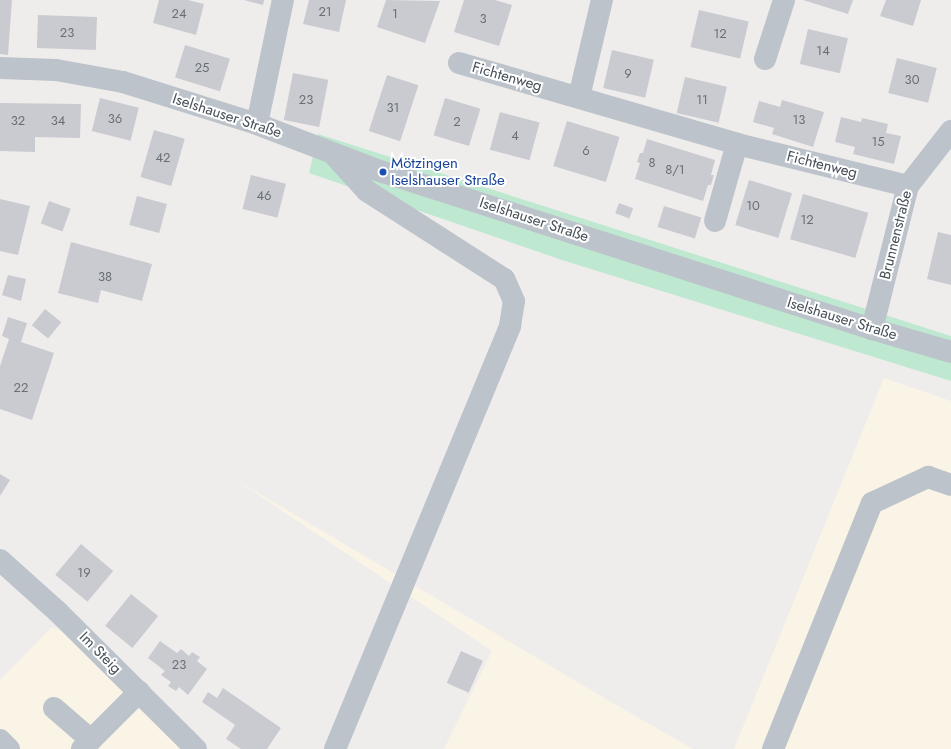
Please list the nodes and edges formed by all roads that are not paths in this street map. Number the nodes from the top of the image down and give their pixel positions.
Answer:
1 (283, 0) edge
2 (602, 0) edge
3 (784, 0) edge
4 (766, 59) dead end
5 (459, 63) dead end
6 (0, 68) edge
7 (579, 97) junction
8 (257, 124) junction
9 (951, 131) edge
10 (737, 144) junction
11 (334, 154) junction
12 (908, 186) junction
13 (715, 221) dead end
14 (872, 329) junction
15 (951, 352) edge
16 (951, 485) edge
17 (0, 560) edge
18 (138, 692) junction
19 (54, 708) dead end
20 (0, 740) edge
21 (87, 744) edge
22 (9, 749) edge
23 (196, 749) edge
24 (335, 749) edge
25 (773, 749) edge

1 - 8 street
2 - 7 street
3 - 4 street
5 - 7 street, Fichtenweg
6 - 8 street, Iselshauser Straße
7 - 10 street, Fichtenweg
8 - 11 street, Iselshauser Straße
9 - 12 street, Brunnenstraße
10 - 12 street, Fichtenweg
10 - 13 street
11 - 14 street, Iselshauser Straße
11 - 24 street
12 - 14 street, Brunnenstraße
14 - 15 street, Iselshauser Straße
16 - 25 street
17 - 18 street, Im Steig
18 - 21 street
18 - 23 street, Im Steig
19 - 21 street
20 - 22 street

